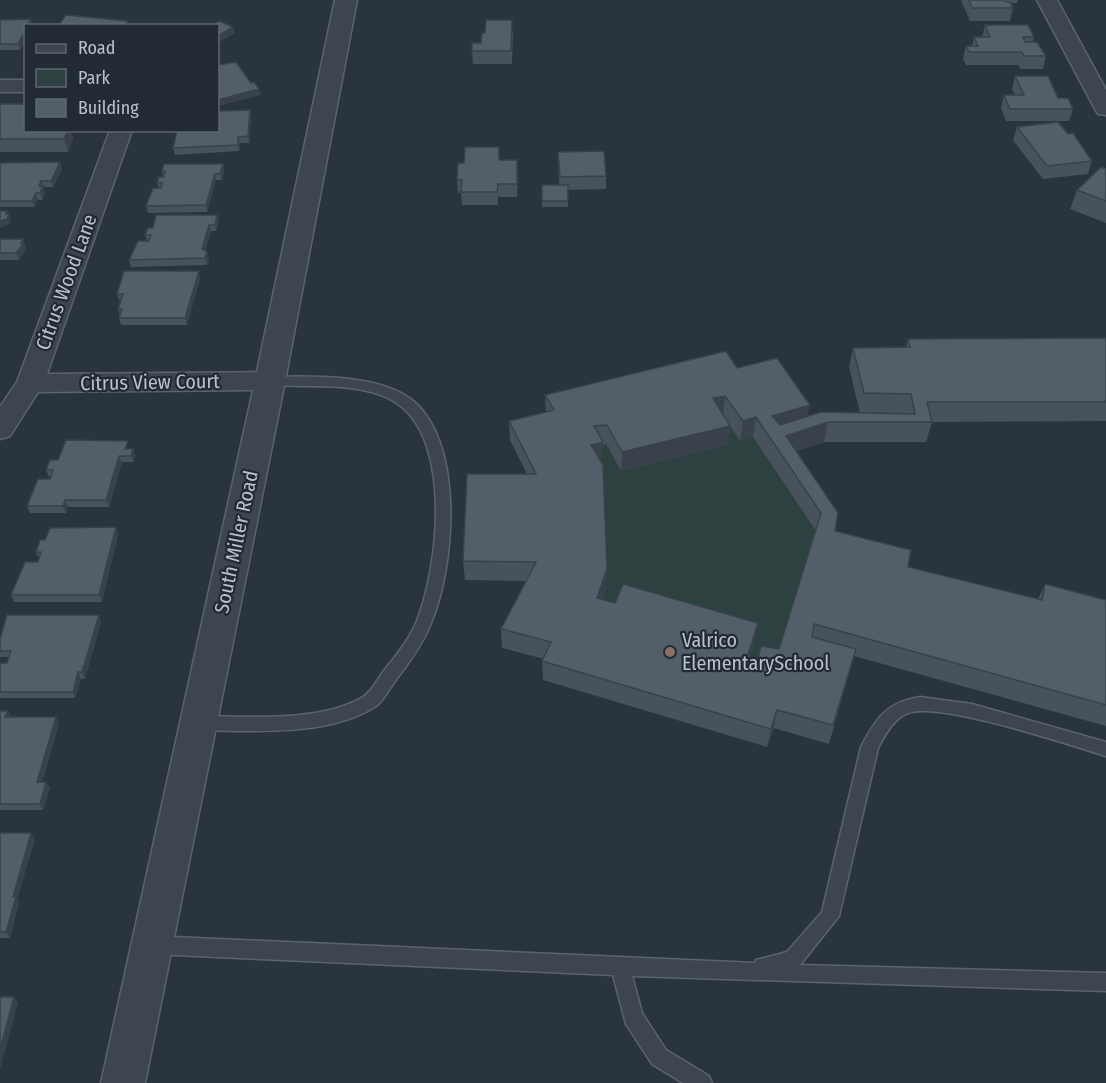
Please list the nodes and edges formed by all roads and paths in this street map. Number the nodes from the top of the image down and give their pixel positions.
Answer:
1 (346, 0) edge
2 (1047, 0) edge
3 (0, 86) edge
4 (24, 86) edge
5 (1106, 110) edge
6 (120, 132) edge
7 (270, 381) junction
8 (30, 383) junction
9 (0, 429) edge
10 (198, 723) junction
11 (1106, 749) edge
12 (151, 945) junction
13 (620, 966) junction
14 (737, 972) junction
15 (1106, 982) edge
16 (123, 1083) edge
17 (702, 1083) edge

1 - 7 street, South Miller Road
2 - 5 street
3 - 4 street
6 - 8 street, Citrus Wood Lane
7 - 8 street, Citrus View Court
7 - 10 street, South Miller Road
7 - 10 lane
8 - 9 street, Citrus Wood Lane
10 - 12 street, South Miller Road
11 - 14 lane
12 - 13 lane
12 - 16 street, South Miller Road
13 - 14 lane
13 - 17 lane
14 - 15 lane

